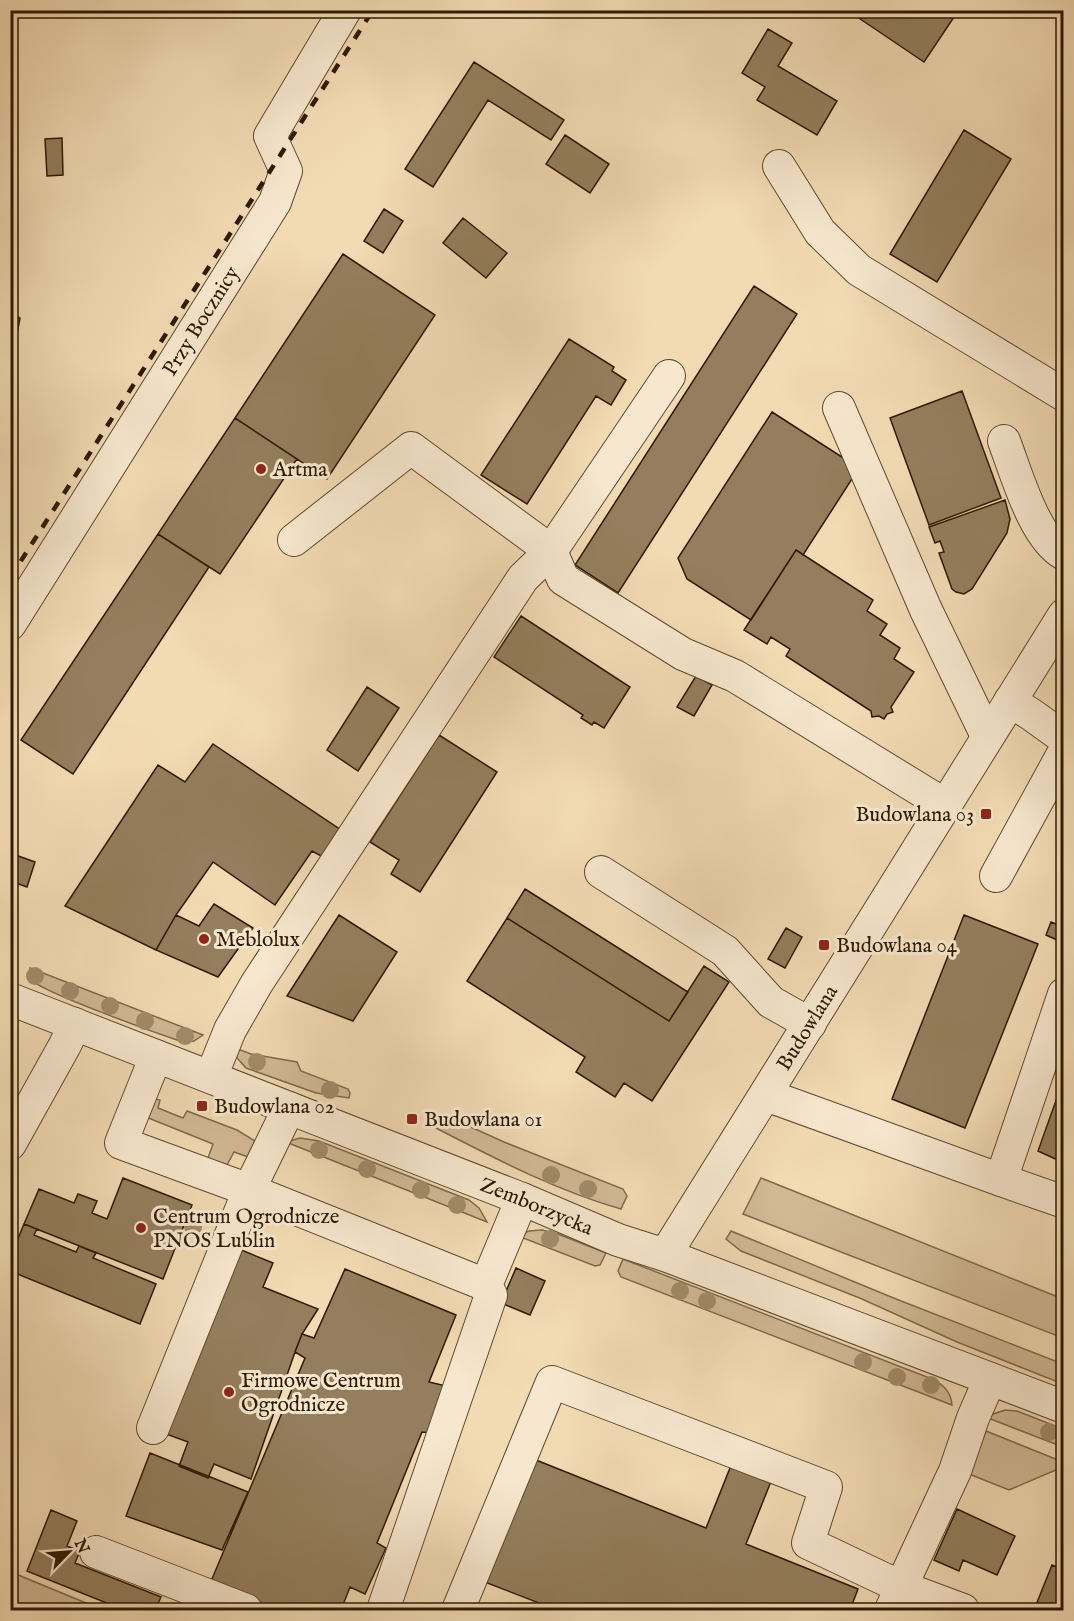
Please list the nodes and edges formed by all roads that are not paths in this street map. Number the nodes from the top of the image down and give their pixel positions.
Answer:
1 (345, 10) edge
2 (779, 166) dead end
3 (669, 376) dead end
4 (1064, 395) edge
5 (838, 408) dead end
6 (1004, 441) dead end
7 (294, 540) dead end
8 (551, 551) junction
9 (1064, 554) edge
10 (1064, 615) edge
11 (10, 624) edge
12 (1010, 701) junction
13 (987, 736) junction
14 (1064, 738) edge
15 (1064, 752) edge
16 (945, 805) junction
17 (601, 872) dead end
18 (996, 876) dead end
19 (1064, 994) edge
20 (10, 999) edge
21 (75, 1024) junction
22 (810, 1024) junction
23 (156, 1056) junction
24 (211, 1077) junction
25 (766, 1095) junction
26 (289, 1108) junction
27 (10, 1144) edge
28 (1001, 1180) junction
29 (249, 1190) junction
30 (522, 1199) junction
31 (1064, 1202) edge
32 (665, 1255) junction
33 (486, 1285) junction
34 (990, 1379) junction
35 (1064, 1407) edge
36 (153, 1428) dead end
37 (96, 1552) dead end
38 (896, 1599) edge
39 (246, 1611) edge
40 (383, 1611) edge
41 (458, 1611) edge
42 (963, 1611) edge

1 - 11 street, Przy Bocznicy
2 - 4 street
3 - 8 street
5 - 13 street
6 - 9 street
7 - 8 street
8 - 16 street
8 - 24 street
10 - 12 street, Budowlana
12 - 13 street, Budowlana
12 - 14 street
13 - 16 street, Budowlana
15 - 18 street
16 - 22 street, Budowlana
17 - 22 street
19 - 28 street
20 - 21 street, Zemborzycka
21 - 23 street, Zemborzycka
21 - 27 street
22 - 25 street, Budowlana
23 - 24 street, Zemborzycka
23 - 29 street
24 - 26 street, Zemborzycka
25 - 28 street
25 - 32 street, Budowlana
26 - 29 street
26 - 30 street, Zemborzycka
28 - 31 street
29 - 33 street
29 - 36 street
30 - 32 street, Zemborzycka
30 - 33 street
32 - 34 street, Zemborzycka
33 - 40 street
34 - 35 street, Zemborzycka
34 - 38 street
37 - 39 street
38 - 41 street
38 - 42 street

